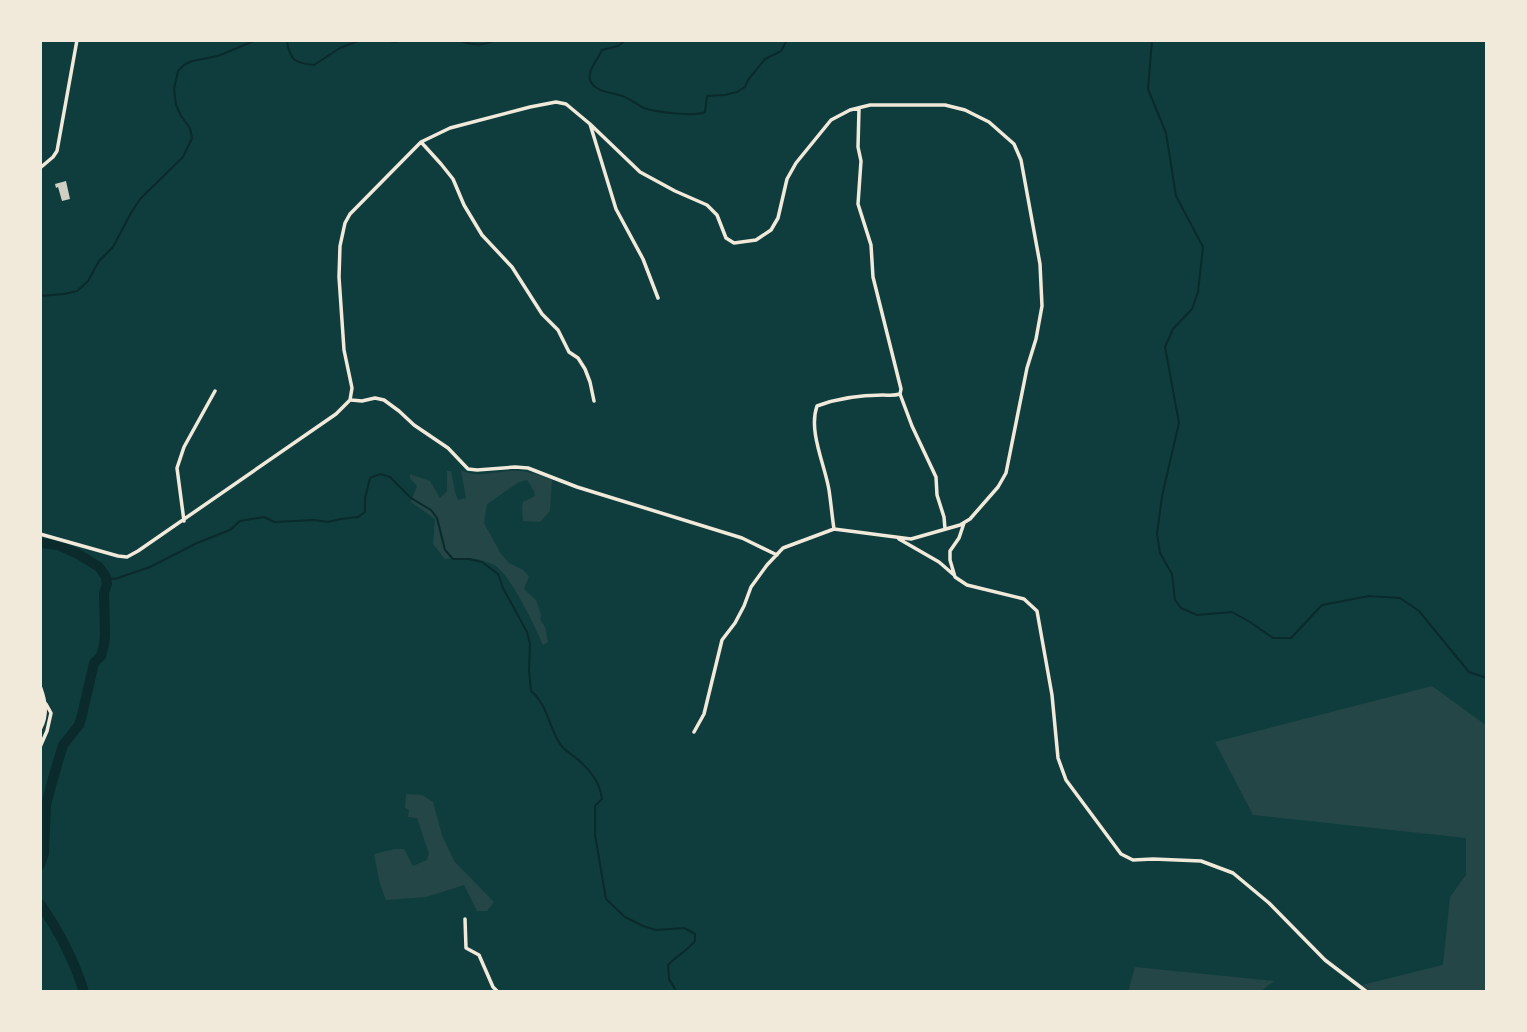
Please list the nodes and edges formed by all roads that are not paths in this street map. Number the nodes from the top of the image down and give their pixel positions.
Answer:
1 (77, 40) edge
2 (859, 108) junction
3 (590, 124) junction
4 (421, 142) junction
5 (40, 168) edge
6 (658, 298) dead end
7 (215, 391) dead end
8 (900, 394) junction
9 (350, 400) junction
10 (594, 401) dead end
11 (184, 521) junction
12 (964, 523) junction
13 (945, 528) junction
14 (834, 529) junction
15 (40, 534) edge
16 (897, 538) junction
17 (777, 555) junction
18 (956, 576) junction
19 (40, 688) edge
20 (46, 704) junction
21 (40, 728) edge
22 (694, 732) dead end
23 (40, 747) edge
24 (464, 919) dead end
25 (498, 992) edge
26 (1367, 992) edge

1 - 5 street
2 - 3 street
2 - 8 street
2 - 12 street
3 - 4 street
3 - 6 street
4 - 9 street
4 - 10 street
7 - 11 street
8 - 13 street
8 - 14 street
9 - 11 street
9 - 17 street
11 - 15 street
12 - 13 street
12 - 18 street
13 - 16 street
14 - 16 street
14 - 17 street
16 - 18 street
17 - 22 street
18 - 26 street
19 - 20 main road
20 - 21 main road
20 - 23 street
24 - 25 street

